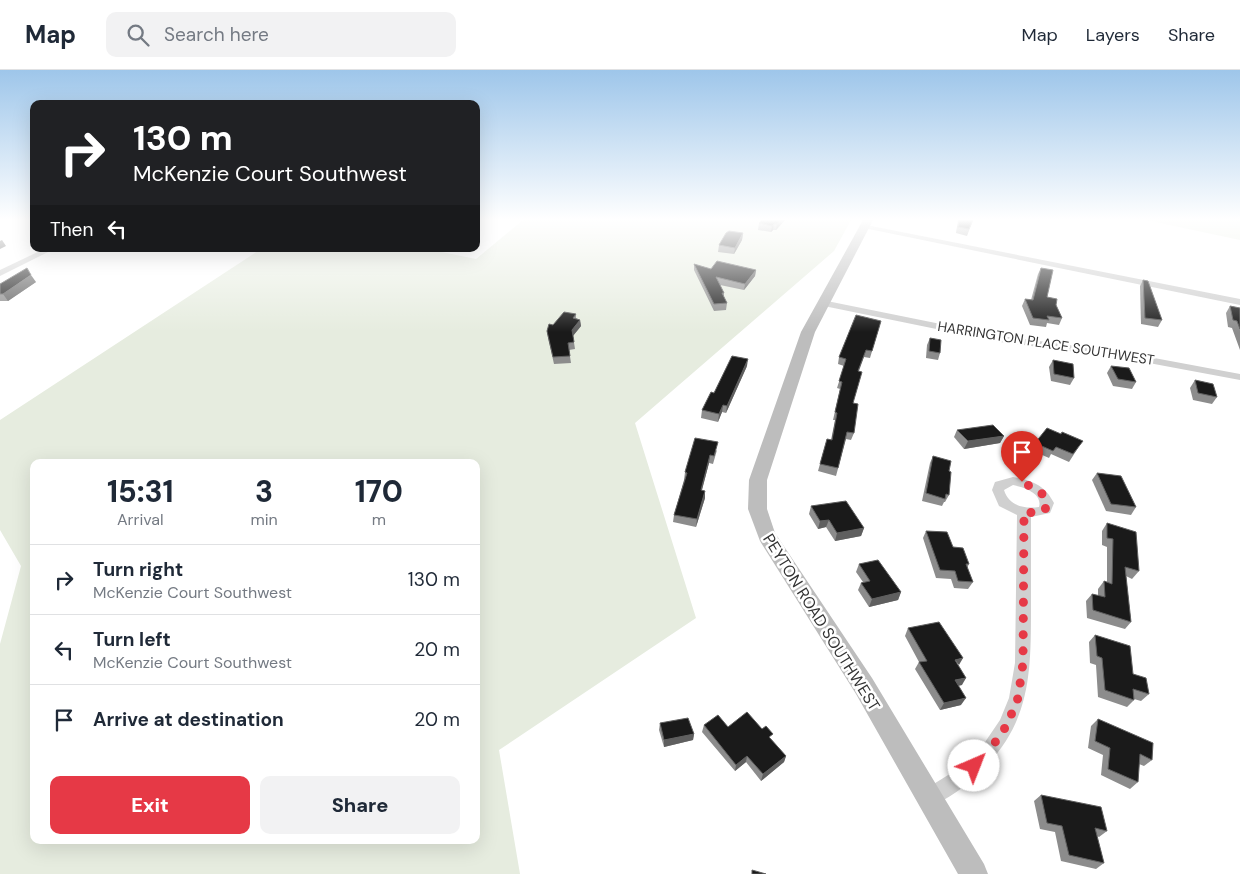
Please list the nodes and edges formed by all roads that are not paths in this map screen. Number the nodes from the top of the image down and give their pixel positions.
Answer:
1 (32, 258) edge
2 (847, 258) edge
3 (1029, 258) edge
4 (0, 273) edge
5 (1240, 302) edge
6 (822, 303) junction
7 (1240, 376) edge
8 (1024, 512) dead end
9 (930, 797) junction
10 (974, 874) edge

1 - 4 street
2 - 6 street, PEYTON ROAD SOUTHWEST
3 - 5 street
6 - 7 street, HARRINGTON PLACE SOUTHWEST
6 - 9 street, PEYTON ROAD SOUTHWEST
8 - 9 street
9 - 10 street, PEYTON ROAD SOUTHWEST

